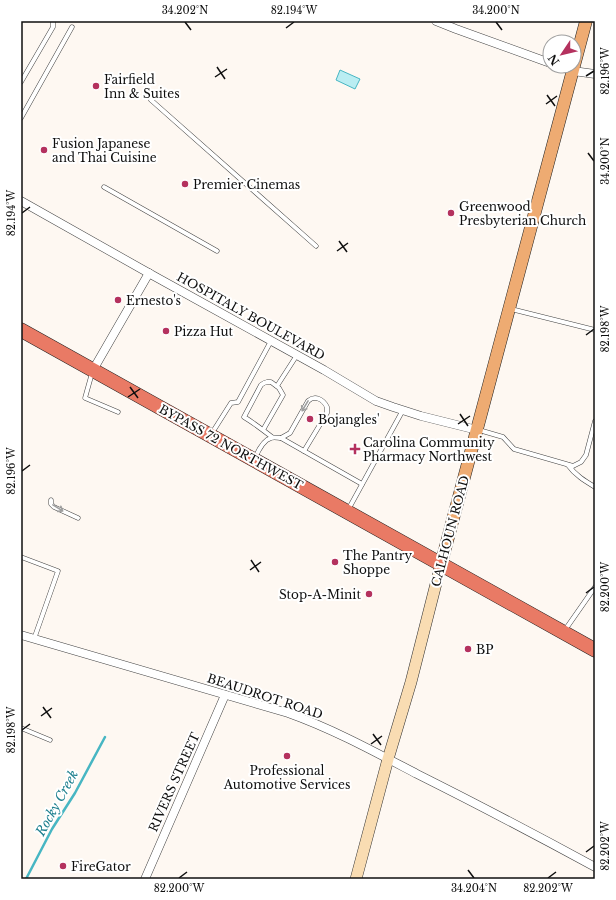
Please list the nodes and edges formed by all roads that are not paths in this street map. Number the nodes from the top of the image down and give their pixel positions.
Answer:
1 (53, 21) edge
2 (436, 21) edge
3 (586, 21) edge
4 (72, 27) dead end
5 (582, 36) edge
6 (542, 60) edge
7 (582, 72) edge
8 (572, 74) edge
9 (595, 74) edge
10 (21, 82) edge
11 (151, 100) dead end
12 (21, 118) edge
13 (104, 187) dead end
14 (21, 201) edge
15 (316, 246) dead end
16 (217, 251) dead end
17 (149, 273) junction
18 (509, 309) junction
19 (21, 330) edge
20 (595, 330) edge
21 (271, 340) junction
22 (297, 355) junction
23 (93, 370) junction
24 (277, 386) junction
25 (403, 410) junction
26 (118, 412) dead end
27 (595, 421) edge
28 (263, 430) junction
29 (477, 430) junction
30 (211, 436) junction
31 (272, 437) junction
32 (281, 438) junction
33 (304, 451) junction
34 (254, 459) junction
35 (568, 464) junction
36 (362, 484) junction
37 (595, 488) edge
38 (51, 500) dead end
39 (347, 512) junction
40 (78, 518) dead end
41 (21, 557) edge
42 (441, 564) junction
43 (595, 587) edge
44 (564, 632) junction
45 (21, 635) edge
46 (34, 639) junction
47 (595, 650) edge
48 (225, 695) junction
49 (21, 728) edge
50 (50, 740) dead end
51 (388, 759) junction
52 (595, 867) edge
53 (145, 879) edge
54 (356, 879) edge

1 - 10 lane
2 - 6 street
3 - 5 main road, CALHOUN ROAD
4 - 12 lane
7 - 9 street
8 - 18 main road, CALHOUN ROAD
11 - 15 lane
13 - 16 lane
14 - 17 street, HOSPITALY BOULEVARD
17 - 21 street, HOSPITALY BOULEVARD
17 - 23 street
18 - 20 lane
18 - 29 main road, CALHOUN ROAD
19 - 23 highway, BYPASS 72 NORTHWEST
21 - 22 street, HOSPITALY BOULEVARD
21 - 30 lane
22 - 24 lane
22 - 25 street, HOSPITALY BOULEVARD
23 - 26 lane
23 - 30 highway, BYPASS 72 NORTHWEST
24 - 28 lane
24 - 28 lane
25 - 29 street, HOSPITALY BOULEVARD
25 - 36 lane
27 - 35 lane
28 - 31 lane
29 - 35 lane
29 - 42 main road, CALHOUN ROAD
30 - 34 highway, BYPASS 72 NORTHWEST
31 - 32 lane
31 - 34 lane
32 - 33 lane
33 -> 32 lane
33 - 36 lane
34 - 39 highway, BYPASS 72 NORTHWEST
35 - 37 lane
36 - 39 lane
38 -> 40 lane
39 - 42 highway, BYPASS 72 NORTHWEST
41 - 46 lane
42 - 44 highway, BYPASS 72 NORTHWEST
42 - 51 main road, CALHOUN ROAD
43 - 44 lane
44 - 47 highway, BYPASS 72 NORTHWEST
45 - 46 street, BEAUDROT ROAD
46 - 48 street, BEAUDROT ROAD
48 - 51 street, BEAUDROT ROAD
48 - 53 street, RIVERS STREET
49 - 50 lane
51 - 52 street, BEAUDROT ROAD
51 - 54 main road, CALHOUN ROAD

